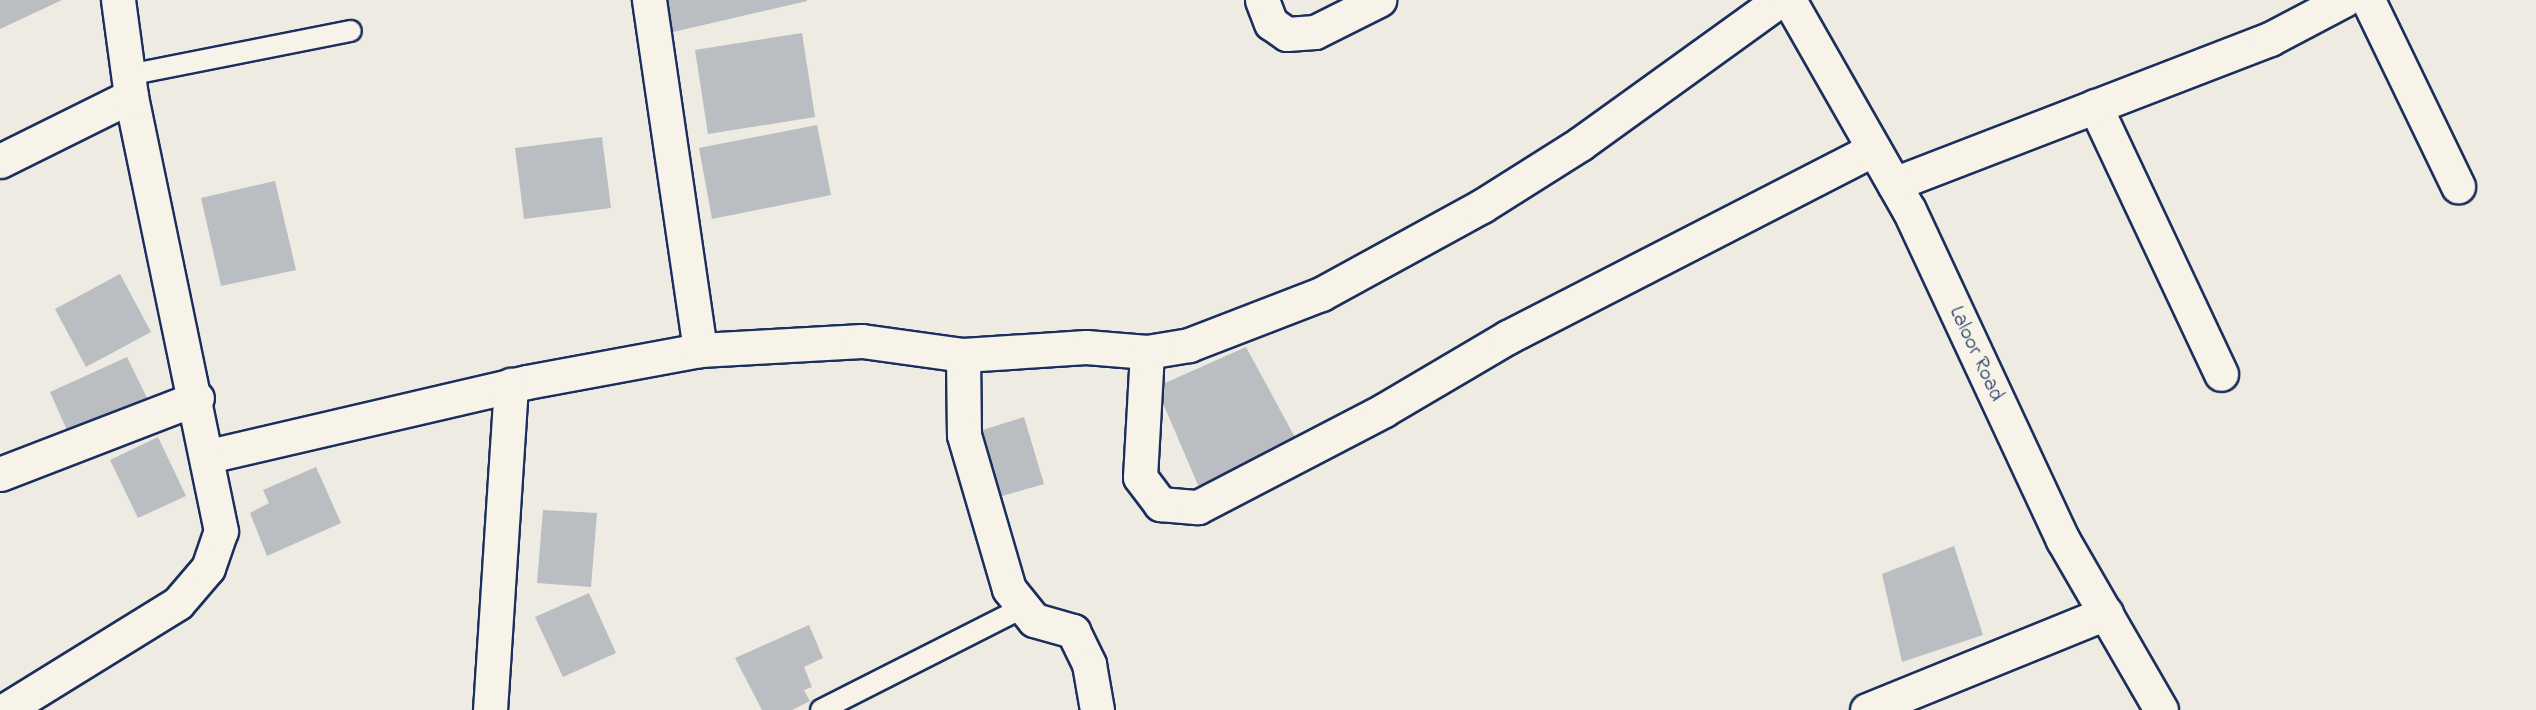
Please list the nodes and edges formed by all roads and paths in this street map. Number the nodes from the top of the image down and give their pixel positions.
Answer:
1 (118, 0) edge
2 (649, 0) edge
3 (1263, 0) edge
4 (1379, 0) edge
5 (1780, 0) edge
6 (1789, 0) edge
7 (2344, 0) edge
8 (2368, 0) edge
9 (351, 31) dead end
10 (130, 86) junction
11 (2095, 106) junction
12 (1874, 149) junction
13 (0, 161) edge
14 (1894, 184) junction
15 (2458, 186) dead end
16 (700, 350) junction
17 (1147, 352) junction
18 (963, 355) junction
19 (2221, 374) dead end
20 (511, 385) junction
21 (197, 398) junction
22 (209, 456) junction
23 (0, 474) edge
24 (1020, 609) junction
25 (2106, 614) junction
26 (5, 710) edge
27 (490, 710) edge
28 (821, 710) edge
29 (1097, 710) edge
30 (1867, 710) edge
31 (2161, 710) edge

1 - 10 street
2 - 16 street
3 - 4 street
5 - 17 street
6 - 12 street, Laloor Road
7 - 11 street
8 - 15 street
9 - 10 lane
10 - 13 street
10 - 21 street
11 - 14 street
11 - 19 street
12 - 14 street, Laloor Road
12 - 17 street
14 - 25 street, Laloor Road
16 - 18 street
16 - 20 street
17 - 18 street
18 - 24 street
20 - 22 street
20 - 27 street
21 - 22 street
21 - 23 street
22 - 26 street
24 - 28 lane
24 - 29 street
25 - 30 street
25 - 31 street, Laloor Road

